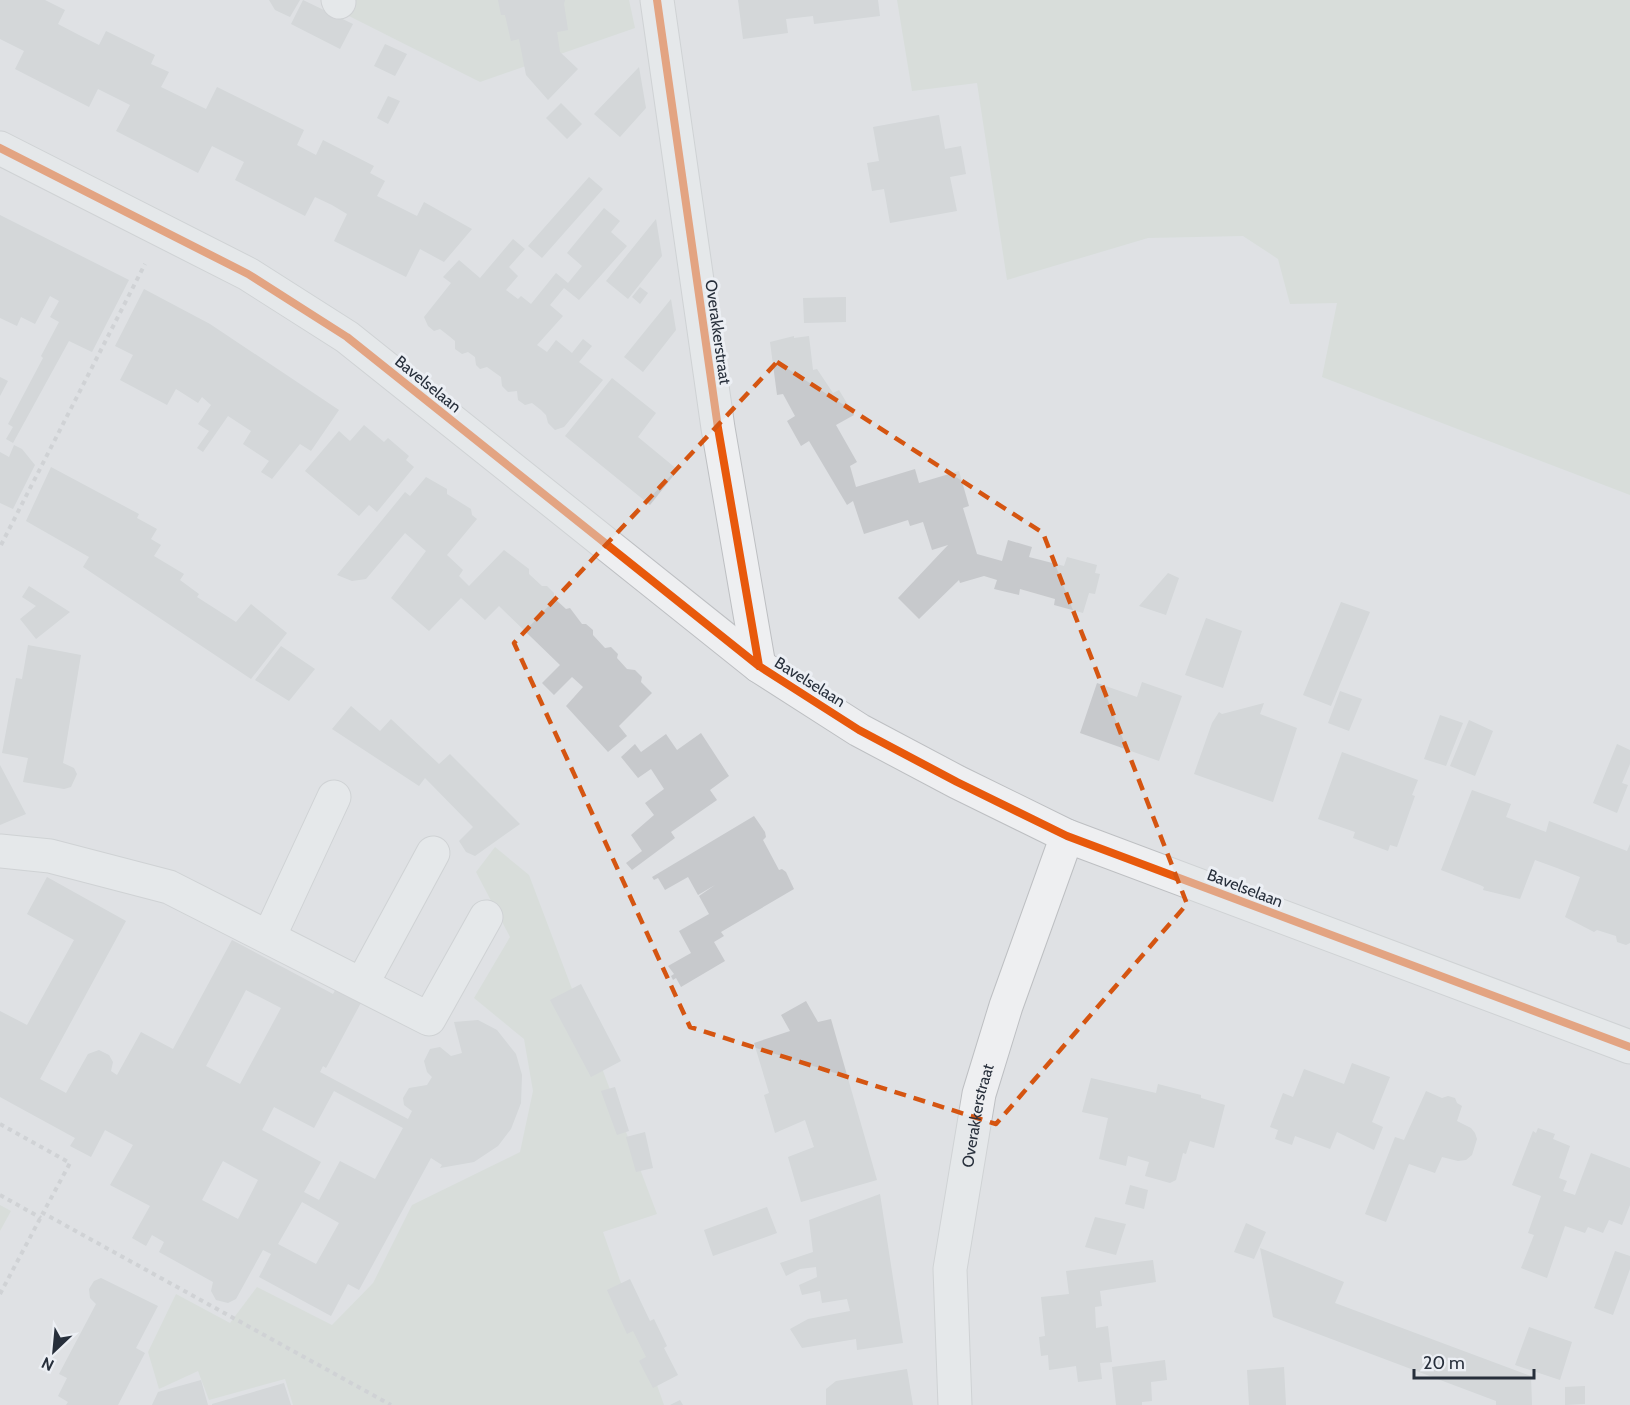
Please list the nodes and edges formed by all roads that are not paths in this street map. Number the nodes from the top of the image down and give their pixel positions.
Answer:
1 (657, 0) edge
2 (0, 148) edge
3 (759, 666) junction
4 (334, 797) dead end
5 (1067, 836) junction
6 (0, 851) edge
7 (433, 853) dead end
8 (486, 917) dead end
9 (270, 937) junction
10 (362, 984) junction
11 (1630, 1047) edge
12 (955, 1405) edge

1 - 3 street, Overakkerstraat
2 - 3 street, Bavelselaan
3 - 5 street, Bavelselaan
4 - 9 street
5 - 11 street, Bavelselaan
5 - 12 street, Overakkerstraat
6 - 9 street
7 - 10 street
8 - 10 street
9 - 10 street

